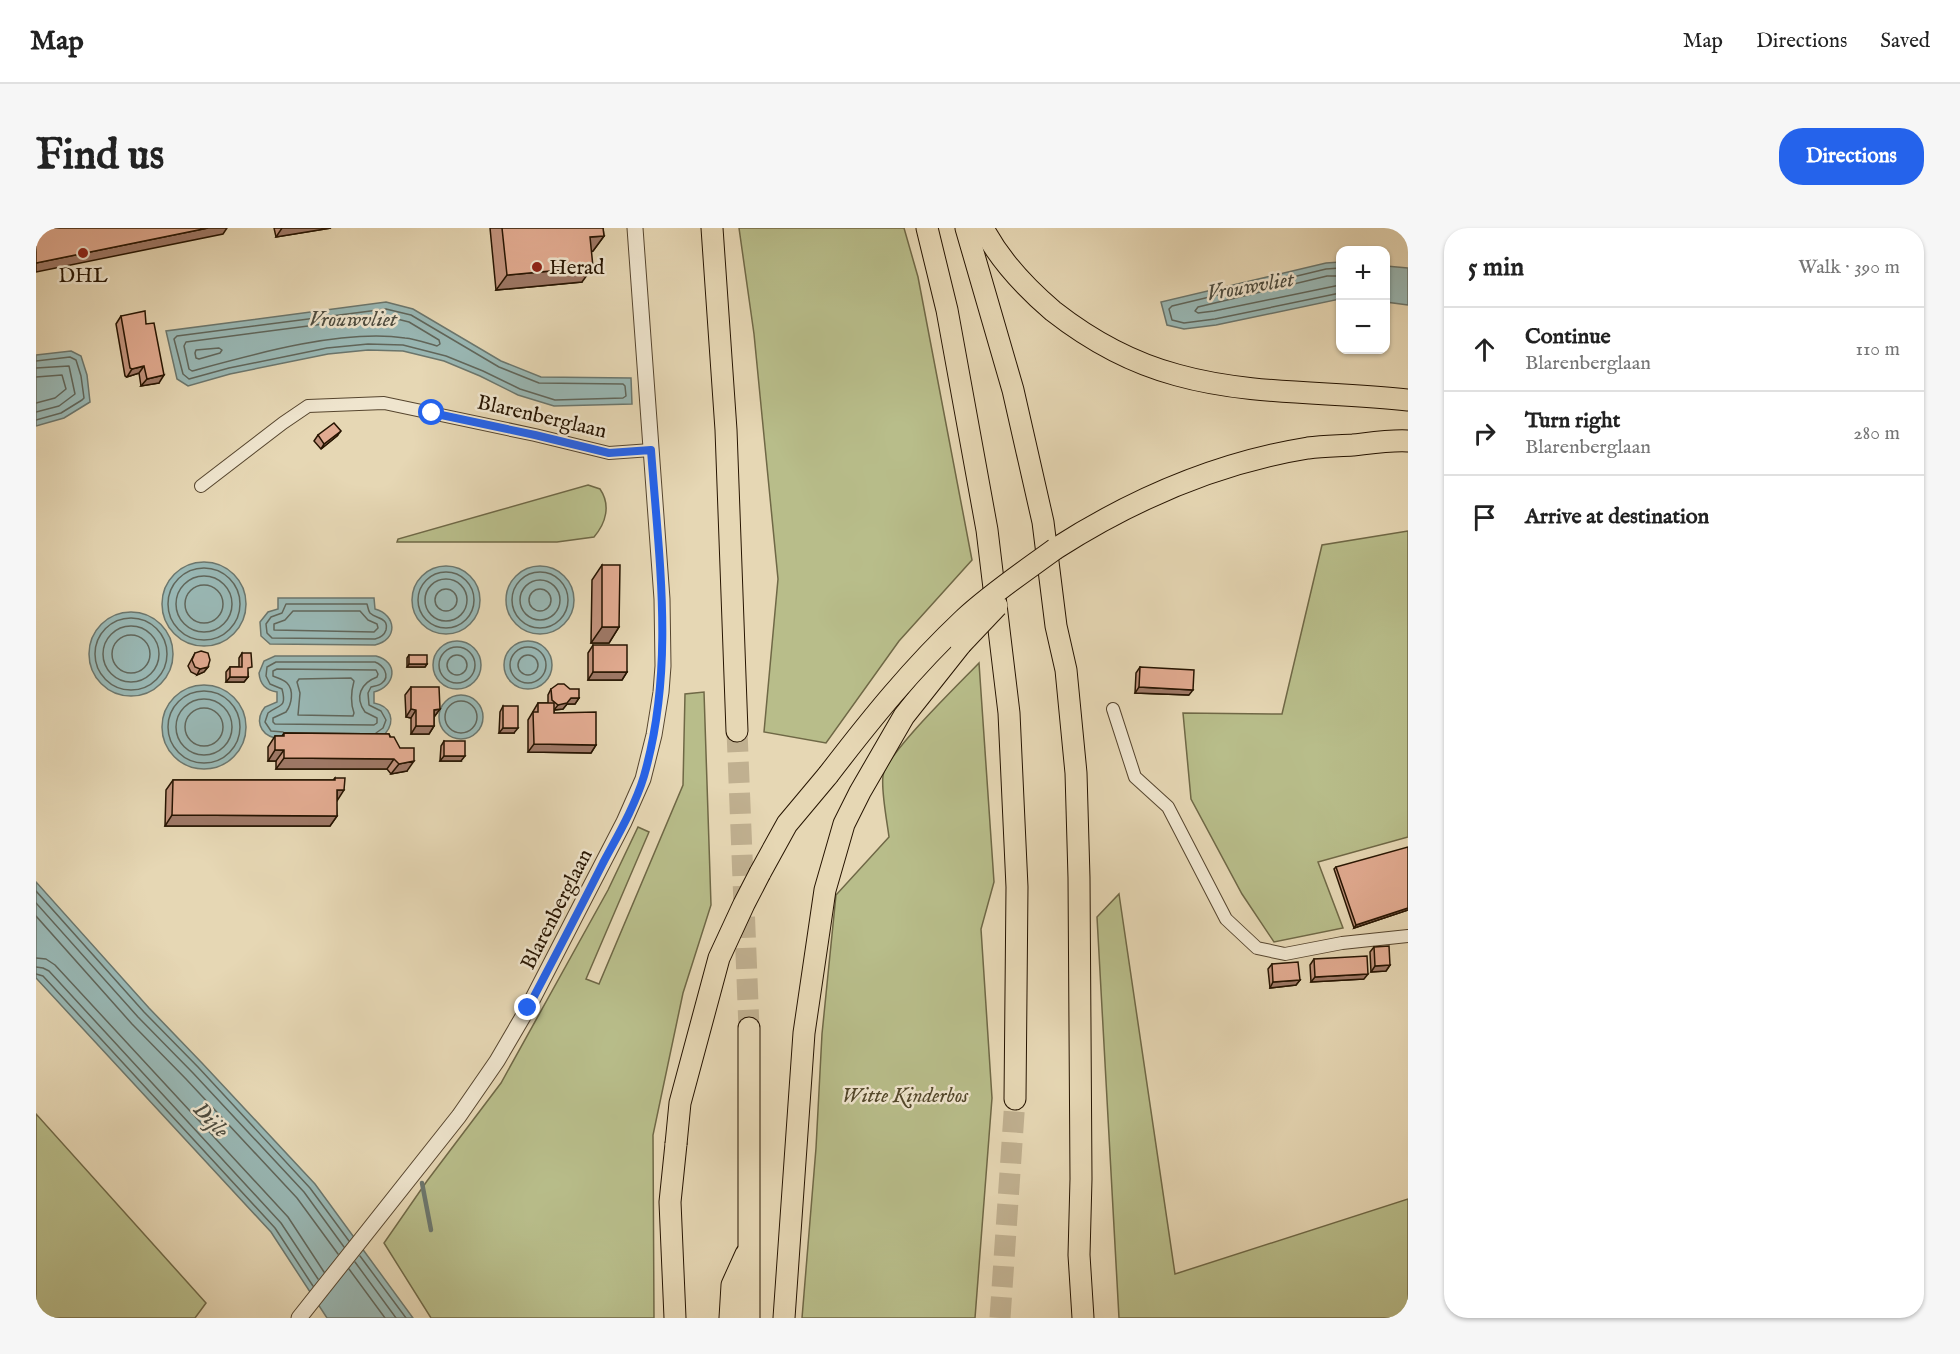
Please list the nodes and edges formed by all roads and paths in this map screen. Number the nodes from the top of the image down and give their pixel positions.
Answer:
1 (635, 228) edge
2 (712, 228) edge
3 (927, 228) edge
4 (966, 228) edge
5 (983, 228) edge
6 (1408, 400) edge
7 (1408, 441) edge
8 (651, 450) junction
9 (201, 486) dead end
10 (1055, 549) junction
11 (1113, 709) dead end
12 (737, 731) tunnel mouth
13 (1408, 936) edge
14 (749, 1028) tunnel mouth
15 (1015, 1099) tunnel mouth
16 (750, 1246) junction
17 (299, 1318) edge
18 (675, 1318) edge
19 (730, 1318) edge
20 (749, 1318) edge
21 (784, 1318) edge
22 (1083, 1318) edge

1 - 8 street, Blarenberglaan
2 - 12 highway
3 - 15 highway
4 - 22 highway
5 - 6 highway
7 - 10 highway
8 - 9 street, Blarenberglaan
8 - 17 street, Blarenberglaan
10 - 18 highway, bridge
10 - 21 highway, bridge
11 - 13 street
14 - 16 highway
16 - 19 highway
16 - 20 highway

